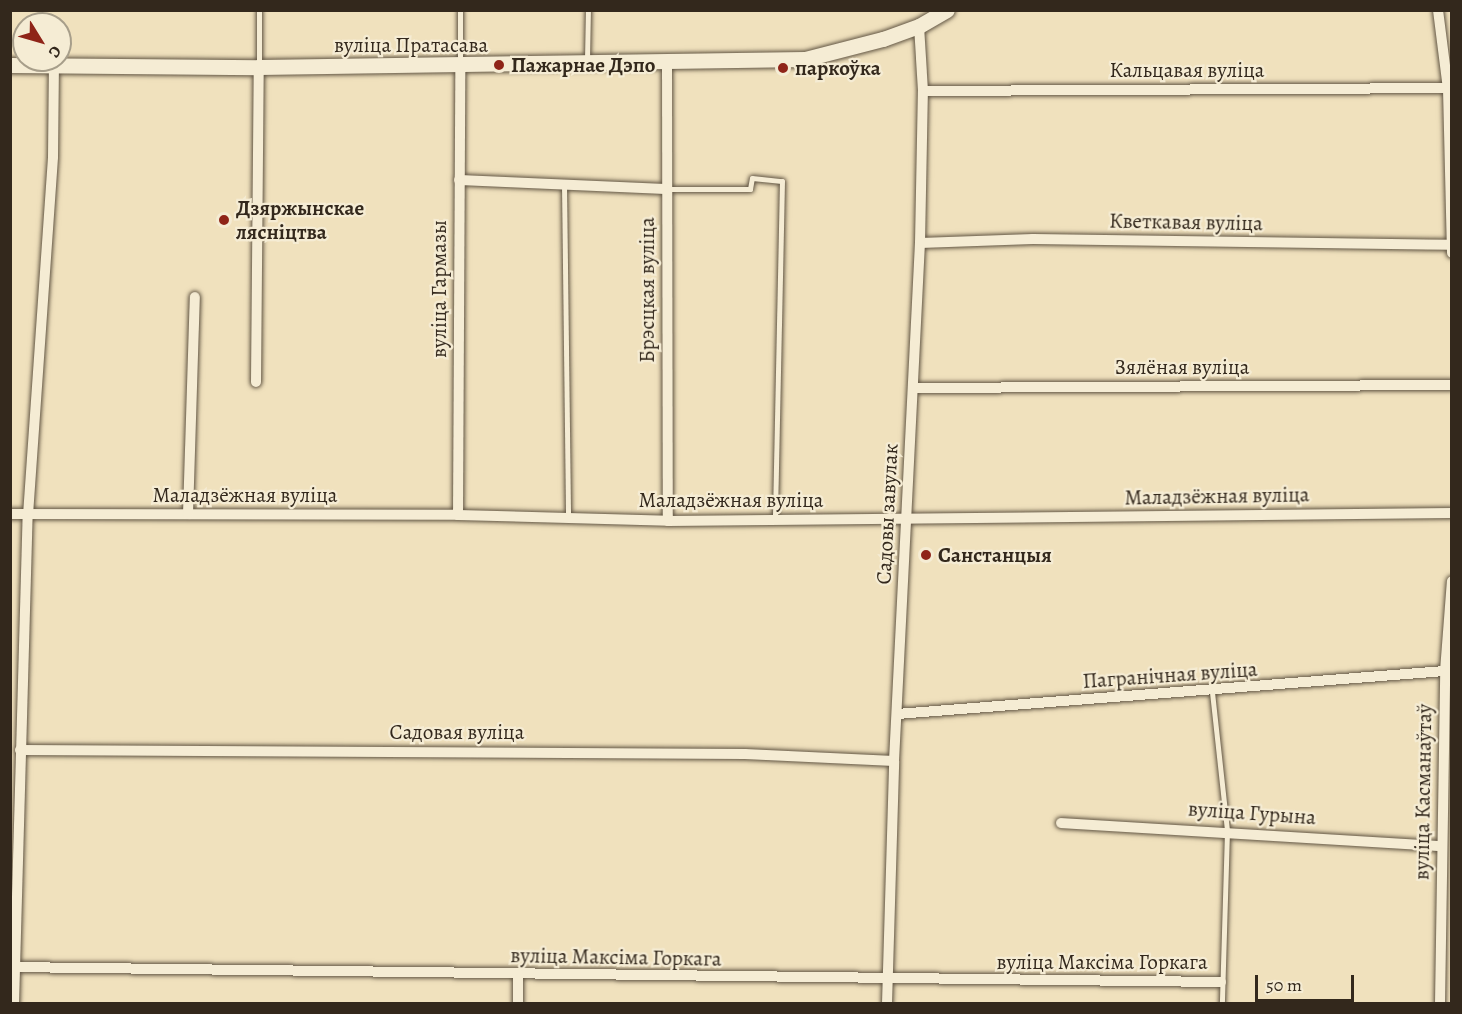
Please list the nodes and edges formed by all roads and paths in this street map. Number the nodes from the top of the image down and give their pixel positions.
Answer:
1 (259, 10) edge
2 (460, 10) edge
3 (588, 10) edge
4 (947, 10) edge
5 (1438, 10) edge
6 (929, 19) edge
7 (667, 60) junction
8 (587, 62) junction
9 (460, 63) junction
10 (72, 65) edge
11 (259, 67) junction
12 (54, 72) edge
13 (1450, 88) edge
14 (923, 91) junction
15 (459, 180) junction
16 (564, 184) junction
17 (666, 189) junction
18 (920, 243) junction
19 (1451, 245) edge
20 (1452, 253) edge
21 (195, 297) dead end
22 (256, 382) dead end
23 (1452, 385) edge
24 (913, 388) junction
25 (1452, 513) edge
26 (10, 514) edge
27 (28, 514) junction
28 (188, 514) junction
29 (458, 516) junction
30 (568, 518) junction
31 (775, 519) junction
32 (908, 519) junction
33 (668, 521) junction
34 (1452, 581) edge
35 (1445, 671) junction
36 (1212, 692) junction
37 (897, 714) junction
38 (20, 750) junction
39 (894, 761) junction
40 (1061, 823) dead end
41 (1227, 831) junction
42 (1441, 846) junction
43 (13, 967) edge
44 (518, 974) junction
45 (888, 981) junction
46 (1221, 982) junction
47 (14, 1004) edge
48 (518, 1004) edge
49 (887, 1004) edge
50 (1222, 1004) edge
51 (1440, 1004) edge

1 - 11 lane
2 - 9 lane
3 - 8 lane
4 - 6 main road, вуліца Пратасава
5 - 13 street
6 - 7 main road, вуліца Пратасава
6 - 14 street, Садовы завулак
7 - 8 main road, вуліца Пратасава
7 - 17 street, Брэсцкая вуліца
8 - 9 main road, вуліца Пратасава
9 - 11 main road, вуліца Пратасава
9 - 15 street, вуліца Гармазы
10 - 11 main road, вуліца Пратасава
11 - 22 street
12 - 27 street
13 - 14 street, Кальцавая вуліца
13 - 19 street
14 - 18 street, Садовы завулак
15 - 16 street
15 - 29 street, вуліца Гармазы
16 - 17 street
16 - 30 lane
17 - 31 lane
17 - 33 street, Брэсцкая вуліца
18 - 19 street, Кветкавая вуліца
18 - 24 street, Садовы завулак
19 - 20 street
21 - 28 street
23 - 24 street, Зялёная вуліца
24 - 32 street, Садовы завулак
25 - 32 street, Маладзёжная вуліца
26 - 27 street, Маладзёжная вуліца
27 - 28 street, Маладзёжная вуліца
27 - 38 street
28 - 29 street, Маладзёжная вуліца
29 - 30 street, Маладзёжная вуліца
30 - 33 street, Маладзёжная вуліца
31 - 32 street, Маладзёжная вуліца
31 - 33 street, Маладзёжная вуліца
32 - 37 street, Садовы завулак
34 - 35 street, вуліца Касманаўтаў
35 - 36 street, Пагранічная вуліца
35 - 42 street, вуліца Касманаўтаў
36 - 37 street, Пагранічная вуліца
36 - 41 lane
37 - 39 street, Садовы завулак
38 - 39 street, Садовая вуліца
38 - 43 street
39 - 45 street, Садовы завулак
40 - 41 street, вуліца Гурына
41 - 42 street, вуліца Гурына
41 - 46 lane
42 - 51 street, вуліца Касманаўтаў
43 - 44 street, вуліца Максіма Горкага
43 - 47 street
44 - 45 street, вуліца Максіма Горкага
44 - 48 street
45 - 46 street, вуліца Максіма Горкага
45 - 49 street, Садовы завулак
46 - 50 lane

